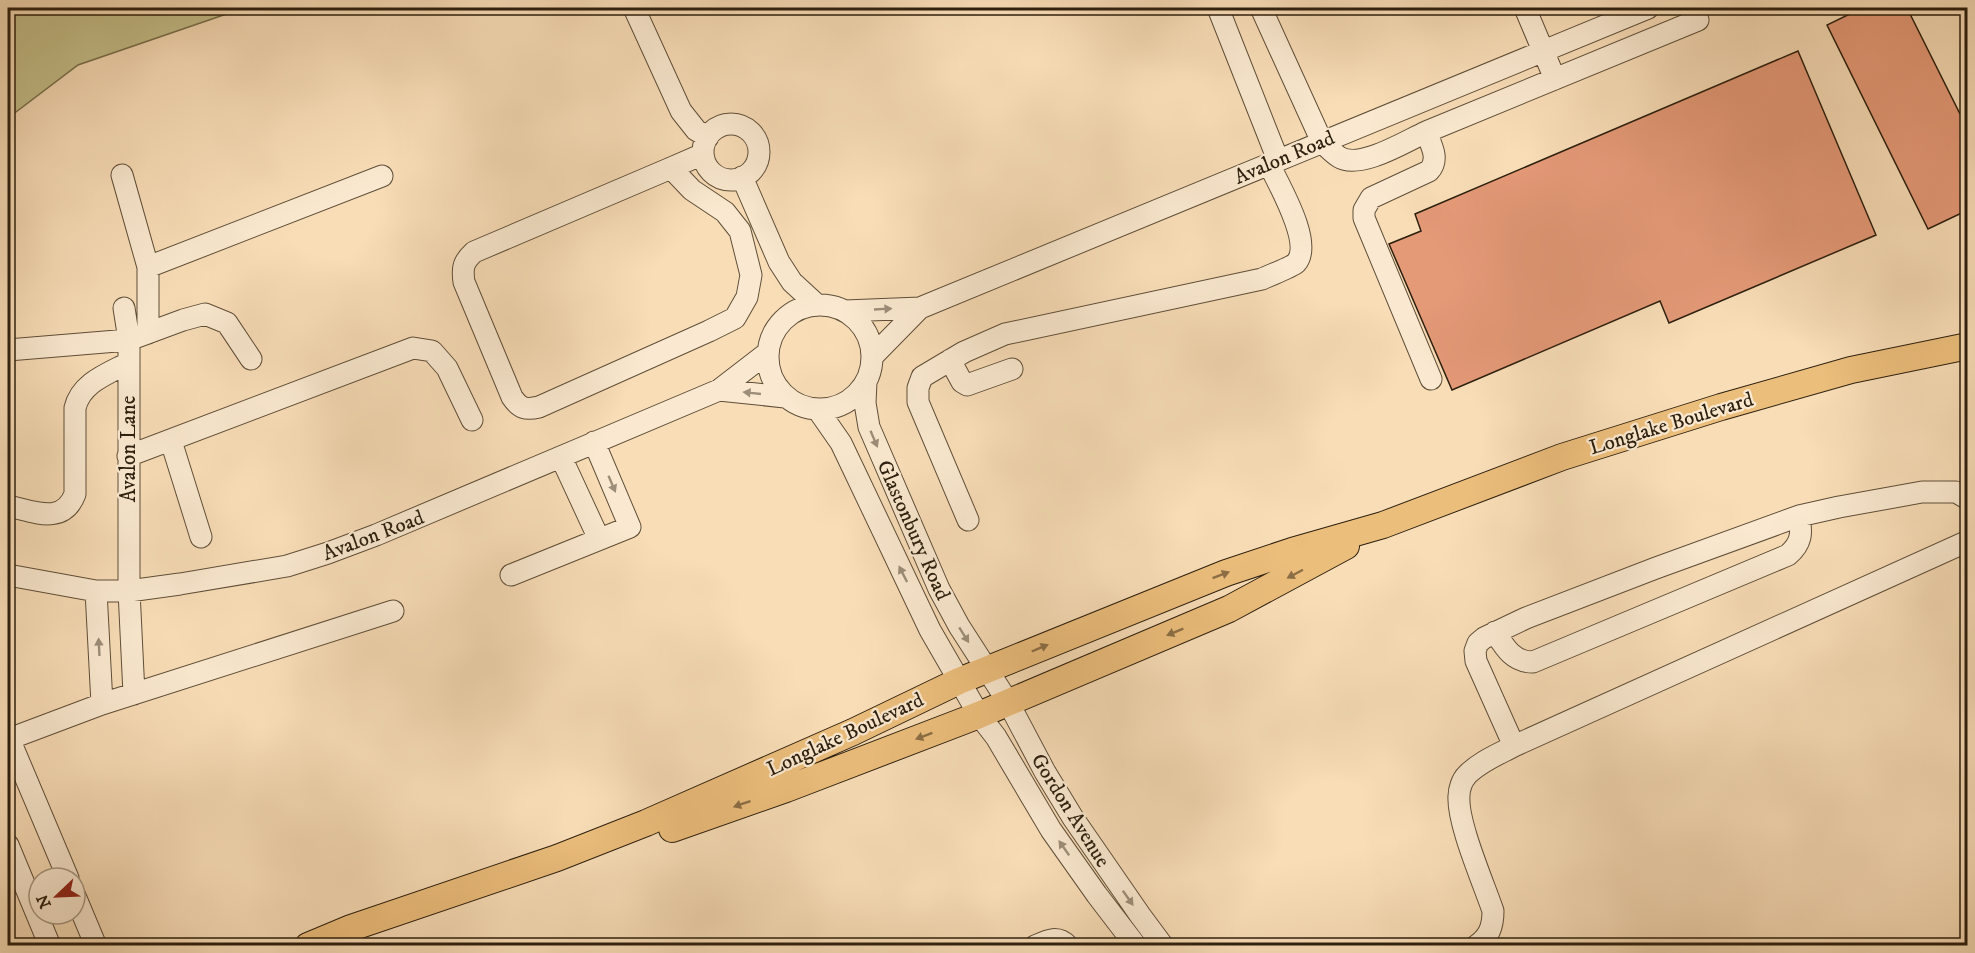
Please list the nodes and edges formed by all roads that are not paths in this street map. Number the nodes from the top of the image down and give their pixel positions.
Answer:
1 (634, 8) edge
2 (1218, 8) edge
3 (1261, 8) edge
4 (1525, 8) edge
5 (1648, 8) edge
6 (1698, 20) dead end
7 (1542, 51) junction
8 (1555, 79) junction
9 (1426, 132) junction
10 (1322, 142) junction
11 (706, 145) junction
12 (1273, 162) junction
13 (671, 168) junction
14 (122, 176) dead end
15 (382, 176) dead end
16 (742, 177) junction
17 (779, 262) junction
18 (148, 267) junction
19 (817, 305) junction
20 (124, 308) dead end
21 (920, 308) junction
22 (845, 311) junction
23 (778, 325) junction
24 (138, 337) junction
25 (1968, 346) edge
26 (8, 350) edge
27 (767, 353) junction
28 (872, 357) junction
29 (251, 359) dead end
30 (950, 360) junction
31 (128, 363) junction
32 (1012, 369) dead end
33 (1431, 378) dead end
34 (866, 382) junction
35 (719, 390) junction
36 (785, 397) junction
37 (818, 410) junction
38 (472, 420) dead end
39 (171, 441) junction
40 (594, 442) junction
41 (128, 456) junction
42 (561, 457) junction
43 (1968, 499) edge
44 (8, 506) edge
45 (1799, 516) junction
46 (968, 520) dead end
47 (1383, 525) junction
48 (201, 537) dead end
49 (599, 539) junction
50 (1968, 541) edge
51 (8, 574) edge
52 (511, 575) dead end
53 (96, 591) junction
54 (129, 591) junction
55 (393, 611) dead end
56 (1495, 632) junction
57 (986, 670) junction
58 (959, 681) junction
59 (134, 694) junction
60 (1008, 702) junction
61 (102, 704) junction
62 (979, 715) junction
63 (8, 737) edge
64 (1514, 746) junction
65 (8, 845) edge
66 (63, 866) edge
67 (87, 924) edge
68 (1484, 944) edge
69 (50, 945) edge
70 (96, 945) edge
71 (308, 945) edge
72 (332, 945) edge
73 (1035, 945) edge
74 (1068, 945) edge
75 (1136, 945) edge
76 (1163, 945) edge

1 - 11 street
2 - 12 street
3 - 10 street
4 - 7 street
5 - 7 street, Avalon Road
6 - 8 street
7 - 8 street
7 - 10 street, Avalon Road
8 - 9 street
9 - 10 street
9 - 33 street
10 - 12 street, Avalon Road
11 - 13 street
11 - 16 street
11 - 16 street
12 - 21 street, Avalon Road
12 - 30 street
13 - 13 street
14 - 18 street
15 - 18 street
16 - 17 street
17 - 19 street
17 - 23 street
18 - 24 street
19 - 22 street
19 - 23 street
20 - 24 street, Avalon Lane
22 -> 21 street, Avalon Road
21 - 28 street, Avalon Road
22 - 28 street
23 - 27 street
24 - 26 street
24 - 29 street
24 - 31 street, Avalon Lane
25 - 47 main road, Longlake Boulevard
27 - 35 street
27 - 36 street
28 - 34 street
30 - 32 street
30 - 46 street
31 - 41 street, Avalon Lane
31 - 44 street
34 - 37 street
34 -> 57 street, Glastonbury Road
36 -> 35 street
35 - 40 street, Avalon Road
36 - 37 street
58 -> 37 street, Glastonbury Road
38 - 39 street
39 - 41 street
39 - 48 street
40 - 42 street, Avalon Road
40 -> 49 street
41 - 54 street, Avalon Lane
42 - 49 street
42 - 54 street, Avalon Road
43 - 45 street
45 - 56 street
45 - 56 street
57 -> 47 main road, Longlake Boulevard
47 -> 60 main road, Longlake Boulevard
49 - 52 street
50 - 64 street
51 - 53 street, Avalon Road
53 - 54 street, Avalon Road
61 -> 53 street
54 - 59 street, Avalon Lane
55 - 59 street
56 - 64 street
57 - 58 main road, Longlake Boulevard
57 - 60 street, Gordon Avenue
58 - 62 street, Gordon Avenue
58 - 71 main road, Longlake Boulevard
59 - 61 street
60 - 62 main road, Longlake Boulevard
60 -> 76 street, Gordon Avenue
61 - 63 street
62 -> 72 main road, Longlake Boulevard
75 -> 62 street, Gordon Avenue
63 - 66 street
64 - 68 street
65 - 69 street
67 - 70 street
73 - 74 street

